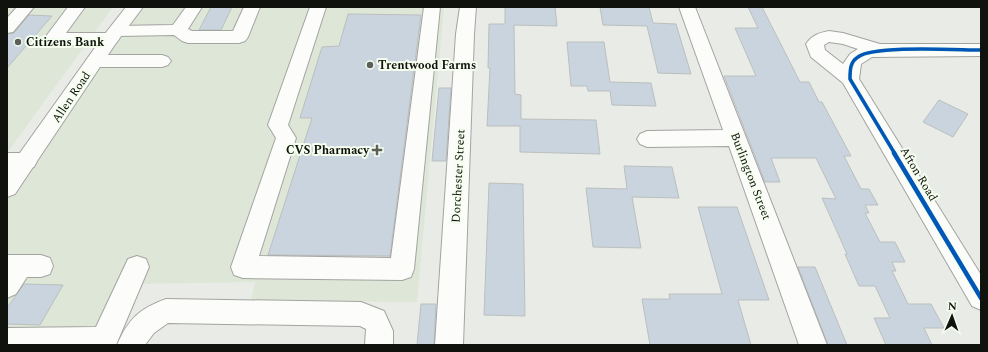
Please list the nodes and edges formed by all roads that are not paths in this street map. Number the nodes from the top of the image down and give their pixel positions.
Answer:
1 (26, 7) edge
2 (77, 7) edge
3 (135, 7) edge
4 (194, 7) edge
5 (252, 7) edge
6 (318, 7) edge
7 (432, 7) edge
8 (468, 7) edge
9 (687, 7) edge
10 (7, 28) edge
11 (178, 30) junction
12 (114, 35) junction
13 (878, 50) junction
14 (981, 50) edge
15 (95, 61) junction
16 (162, 61) dead end
17 (852, 69) junction
18 (736, 138) junction
19 (647, 139) dead end
20 (16, 161) edge
21 (7, 188) edge
22 (22, 266) edge
23 (137, 267) dead end
24 (7, 286) edge
25 (981, 298) edge
26 (7, 341) edge
27 (131, 345) edge
28 (378, 345) edge
29 (449, 345) edge
30 (813, 345) edge

1 - 10 street
2 - 12 street
3 - 12 street, Allen Road
4 - 11 street
5 - 11 street
6 - 7 street
8 - 29 street, Dorchester Street
9 - 18 street, Burlington Street
11 - 12 street
12 - 15 street, Allen Road
13 - 14 street
13 - 17 street
13 - 17 street, Afton Road
15 - 16 street
15 - 20 street, Allen Road
17 - 25 street, Afton Road
18 - 19 street
18 - 30 street, Burlington Street
20 - 21 street, Allen Road
22 - 24 street
23 - 26 street
27 - 28 street

